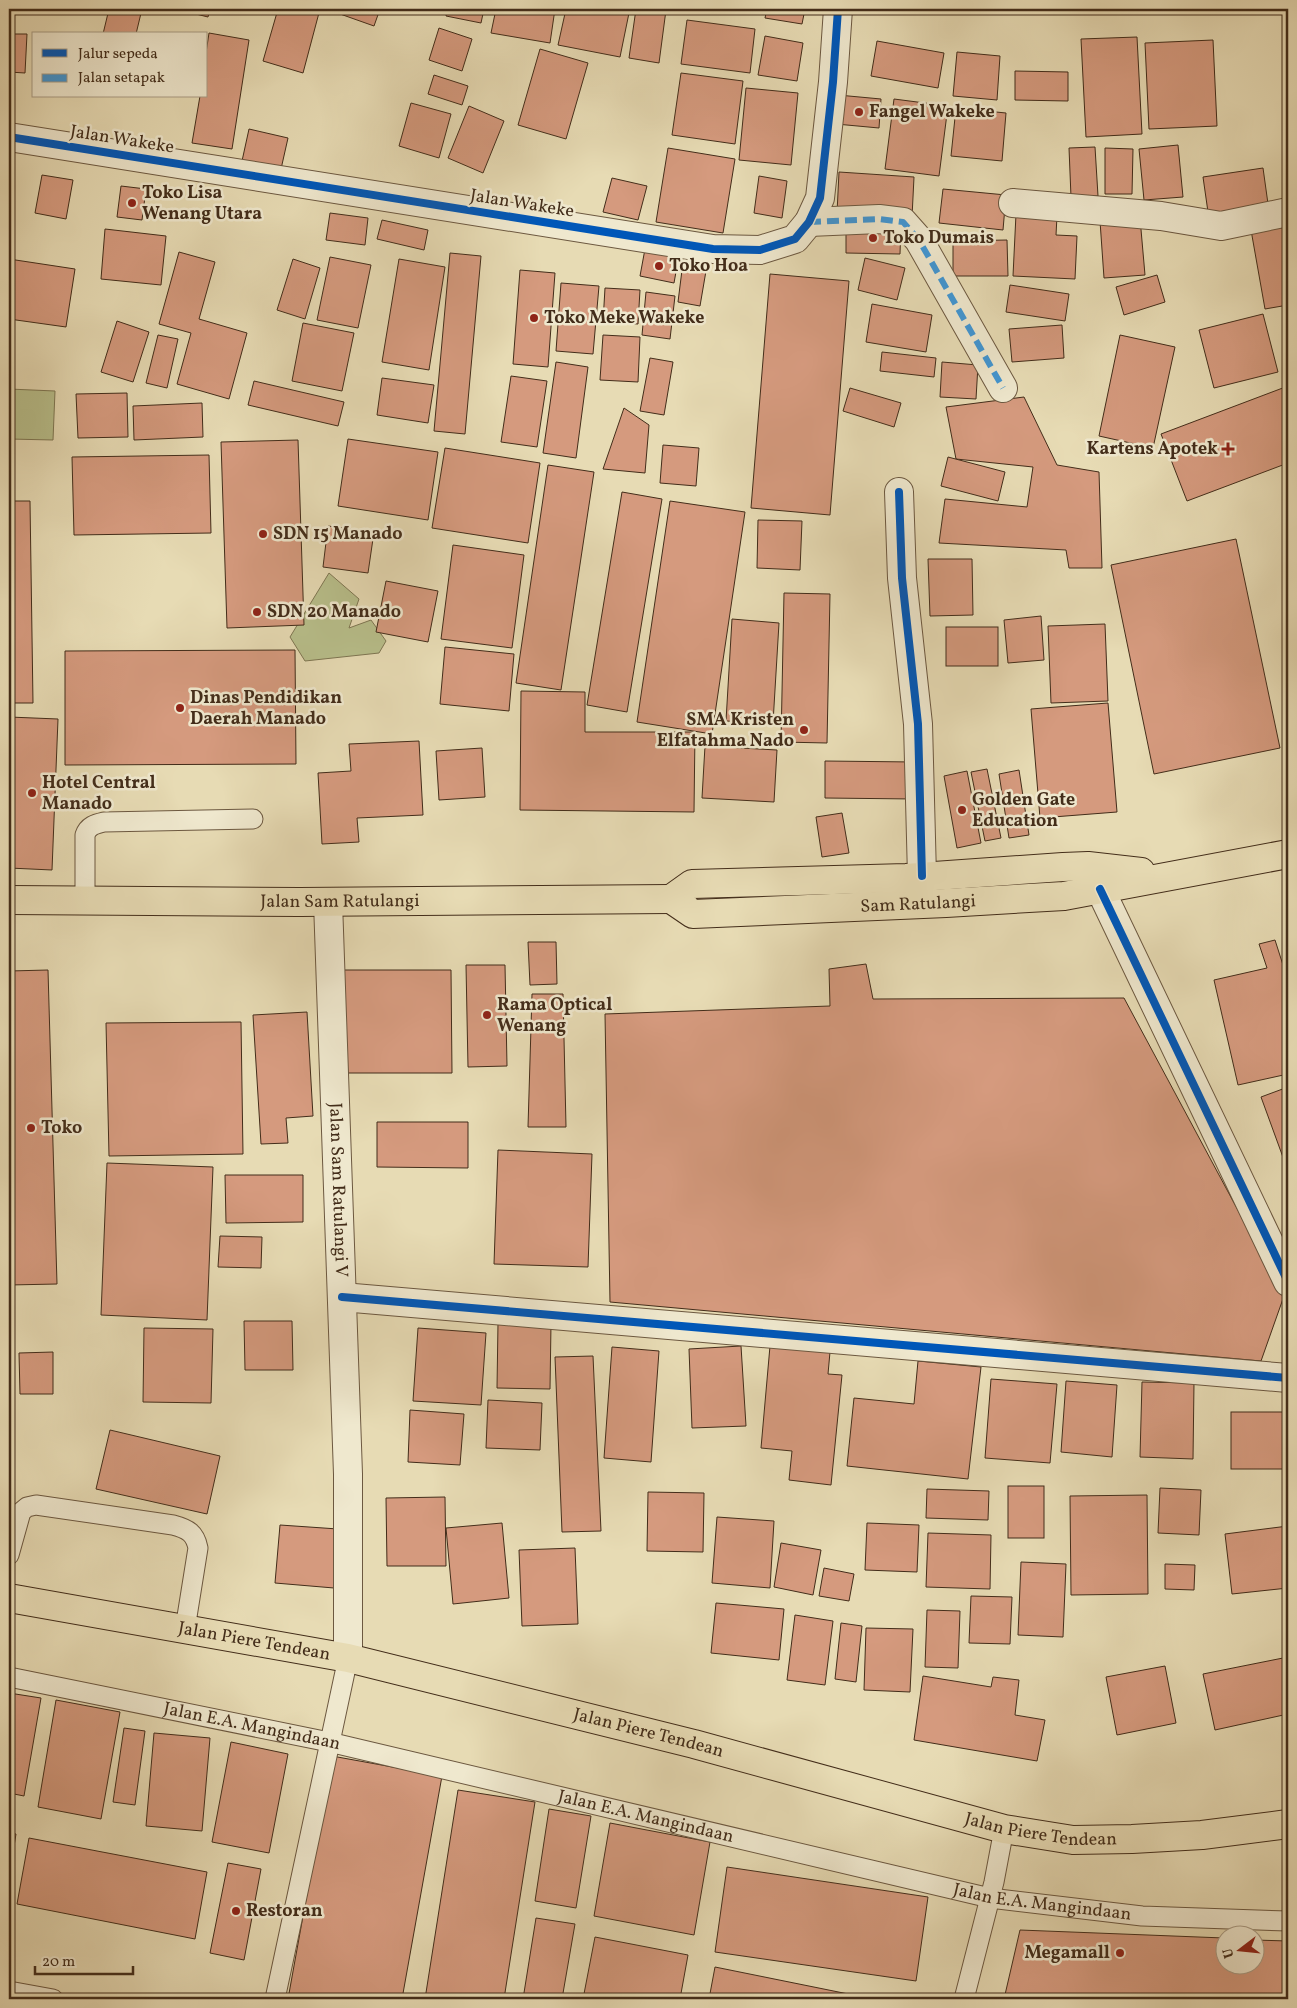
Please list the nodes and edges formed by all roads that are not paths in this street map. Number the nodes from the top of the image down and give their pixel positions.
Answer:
1 (838, 9) edge
2 (9, 137) edge
3 (1013, 203) dead end
4 (1288, 212) edge
5 (809, 222) junction
6 (1003, 388) dead end
7 (899, 492) dead end
8 (252, 818) dead end
9 (1288, 854) edge
10 (1169, 875) junction
11 (922, 876) junction
12 (1100, 889) junction
13 (9, 900) edge
14 (671, 900) junction
15 (85, 901) junction
16 (328, 902) junction
17 (1288, 1282) edge
18 (342, 1297) junction
19 (1288, 1378) edge
20 (9, 1555) edge
21 (9, 1598) edge
22 (185, 1629) junction
23 (348, 1658) junction
24 (9, 1677) edge
25 (329, 1742) junction
26 (1288, 1824) edge
27 (1004, 1829) junction
28 (990, 1898) junction
29 (1288, 1921) edge
30 (9, 1990) edge
31 (53, 1999) edge
32 (274, 1999) edge
33 (964, 1999) edge

1 - 5 street, Jalan Wakeke
2 - 5 street, Jalan Wakeke
3 - 4 street
5 - 6 street
7 - 11 street
8 - 15 lane
9 - 10 main road
10 - 11 main road
10 - 12 main road, Sam Ratulangi
11 - 14 main road
12 - 14 main road, Sam Ratulangi
12 - 17 street
13 - 15 main road, Jalan Sam Ratulangi
14 - 16 main road, Jalan Sam Ratulangi
15 - 16 main road, Jalan Sam Ratulangi
16 - 18 street, Jalan Sam Ratulangi V
18 - 19 street
18 - 23 street, Jalan Sam Ratulangi V
20 - 22 lane
21 - 22 main road, Jalan Piere Tendean
22 - 23 main road, Jalan Piere Tendean
23 - 25 lane
23 - 27 main road, Jalan Piere Tendean
24 - 25 lane, Jalan E.A. Mangindaan
25 - 28 lane, Jalan E.A. Mangindaan
25 - 32 lane
26 - 27 main road, Jalan Piere Tendean
27 - 28 lane
28 - 29 lane, Jalan E.A. Mangindaan
28 - 33 lane
30 - 31 lane

